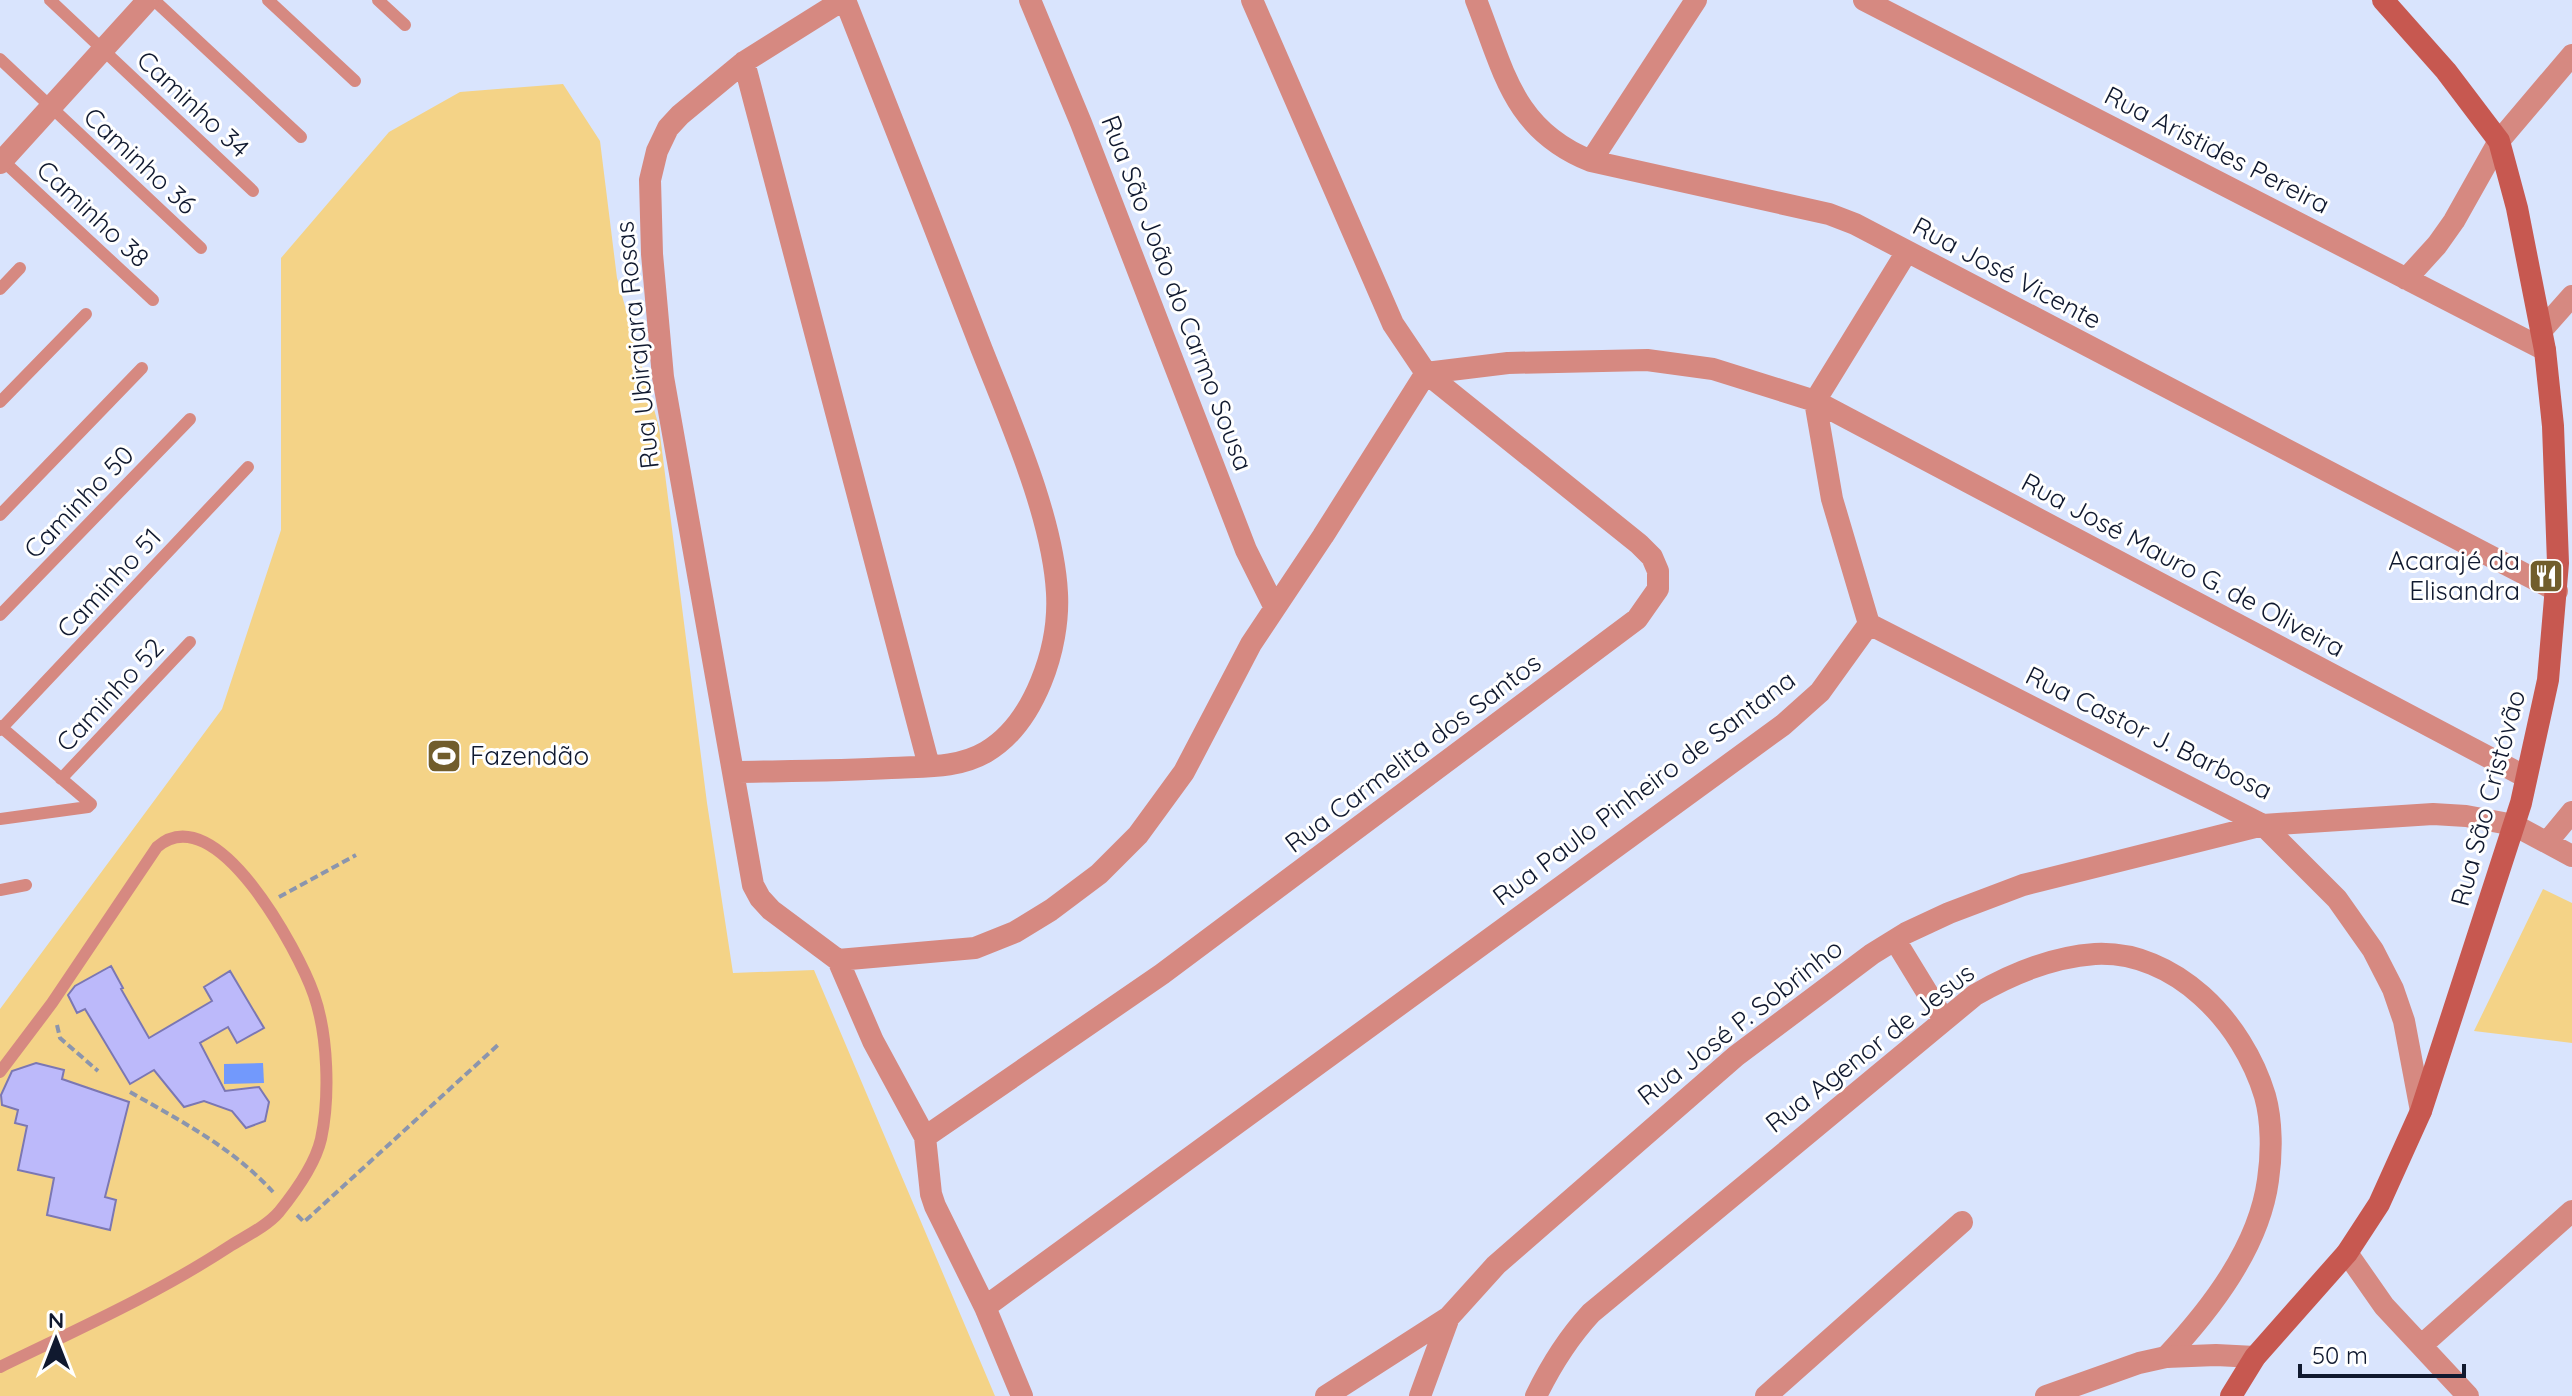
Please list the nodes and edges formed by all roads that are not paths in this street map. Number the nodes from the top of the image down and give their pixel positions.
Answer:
1 (50, 0) edge
2 (148, 0) edge
3 (154, 0) edge
4 (268, 0) edge
5 (378, 0) edge
6 (844, 0) edge
7 (1030, 0) edge
8 (1252, 0) edge
9 (1476, 0) edge
10 (1696, 0) edge
11 (1864, 0) edge
12 (2390, 2) edge
13 (405, 25) dead end
14 (102, 50) junction
15 (2572, 55) edge
16 (0, 59) edge
17 (744, 62) junction
18 (355, 81) dead end
19 (50, 107) junction
20 (301, 137) dead end
21 (2499, 141) junction
22 (1, 160) edge
23 (1591, 161) junction
24 (253, 191) dead end
25 (201, 248) dead end
26 (1906, 253) junction
27 (20, 268) dead end
28 (2406, 279) junction
29 (0, 289) edge
30 (2572, 296) edge
31 (153, 300) dead end
32 (86, 314) dead end
33 (2543, 341) junction
34 (142, 368) dead end
35 (1426, 373) junction
36 (1815, 401) junction
37 (0, 402) edge
38 (190, 419) dead end
39 (248, 467) dead end
40 (0, 515) edge
41 (2565, 555) edge
42 (2557, 591) junction
43 (1274, 606) junction
44 (0, 615) edge
45 (1869, 624) junction
46 (190, 642) dead end
47 (1, 728) edge
48 (929, 766) junction
49 (733, 772) junction
50 (2526, 777) junction
51 (61, 779) junction
52 (2572, 812) edge
53 (0, 819) edge
54 (2263, 825) junction
55 (2514, 825) junction
56 (2548, 841) junction
57 (2572, 856) edge
58 (26, 885) dead end
59 (0, 890) edge
60 (1895, 940) junction
61 (838, 960) junction
62 (1944, 1020) junction
63 (0, 1072) edge
64 (2421, 1111) junction
65 (925, 1137) junction
66 (2572, 1211) edge
67 (1962, 1222) dead end
68 (2347, 1253) junction
69 (985, 1307) junction
70 (1449, 1317) junction
71 (2422, 1345) junction
72 (2166, 1357) junction
73 (2255, 1357) junction
74 (0, 1367) edge
75 (2238, 1392) edge
76 (1022, 1396) edge
77 (1326, 1396) edge
78 (1420, 1396) edge
79 (1536, 1396) edge
80 (1766, 1396) edge
81 (2046, 1396) edge
82 (2468, 1396) edge

1 - 14 lane, Caminho 34
2 - 14 street
3 - 20 lane
4 - 18 lane
5 - 13 lane
6 - 17 street, Rua Ubirajara Rosas
6 - 48 street
7 - 43 street, Rua São João do Carmo Sousa
8 - 35 street
9 - 23 street, Rua José Vicente
10 - 23 street
11 - 28 street, Rua Aristides Pereira
12 - 21 main road, Rua São Cristóvão
14 - 19 street
14 - 24 lane, Caminho 34
15 - 21 street
16 - 19 lane, Caminho 36
17 - 48 street
17 - 49 street, Rua Ubirajara Rosas
19 - 22 street
19 - 25 lane, Caminho 36
21 - 28 street
21 - 33 main road, Rua São Cristóvão
22 - 31 lane, Caminho 38
23 - 26 street, Rua José Vicente
26 - 36 street
26 - 42 street, Rua José Vicente
27 - 29 lane
28 - 33 street, Rua Aristides Pereira
30 - 33 street
32 - 37 lane
33 - 41 main road, Rua São Cristóvão
34 - 40 lane
35 - 36 street
35 - 43 street
35 - 65 street, Rua Carmelita dos Santos
36 - 45 street
36 - 50 street, Rua José Mauro G. de Oliveira
38 - 44 lane, Caminho 50
39 - 47 lane, Caminho 51
41 - 42 main road, Rua São Cristóvão
42 - 50 main road, Rua São Cristóvão
43 - 61 street
45 - 54 street, Rua Castor J. Barbosa
45 - 69 street, Rua Paulo Pinheiro de Santana
46 - 51 lane, Caminho 52
47 - 51 lane
48 - 49 street
49 - 61 street, Rua Ubirajara Rosas
50 - 55 main road, Rua São Cristóvão
51 - 53 lane
52 - 56 street
54 - 55 street, Rua Castor J. Barbosa
54 - 60 street, Rua José P. Sobrinho
54 - 64 street
55 - 56 street, Rua Castor J. Barbosa
55 - 64 main road, Rua São Cristóvão
56 - 57 street, Rua Castor J. Barbosa
58 - 59 lane
60 - 62 street
60 - 70 street, Rua José P. Sobrinho
61 - 65 street
62 - 72 street, Rua Agenor de Jesus
62 - 79 street, Rua Agenor de Jesus
63 - 74 lane
64 - 68 main road, Rua São Cristóvão
65 - 69 street
66 - 71 street
67 - 80 street
68 - 71 street
68 - 73 main road, Rua São Cristóvão
69 - 76 street
70 - 77 street, Rua José P. Sobrinho
70 - 78 street
71 - 82 street
72 - 73 street
72 - 81 street
73 - 75 main road, Rua São Cristóvão

